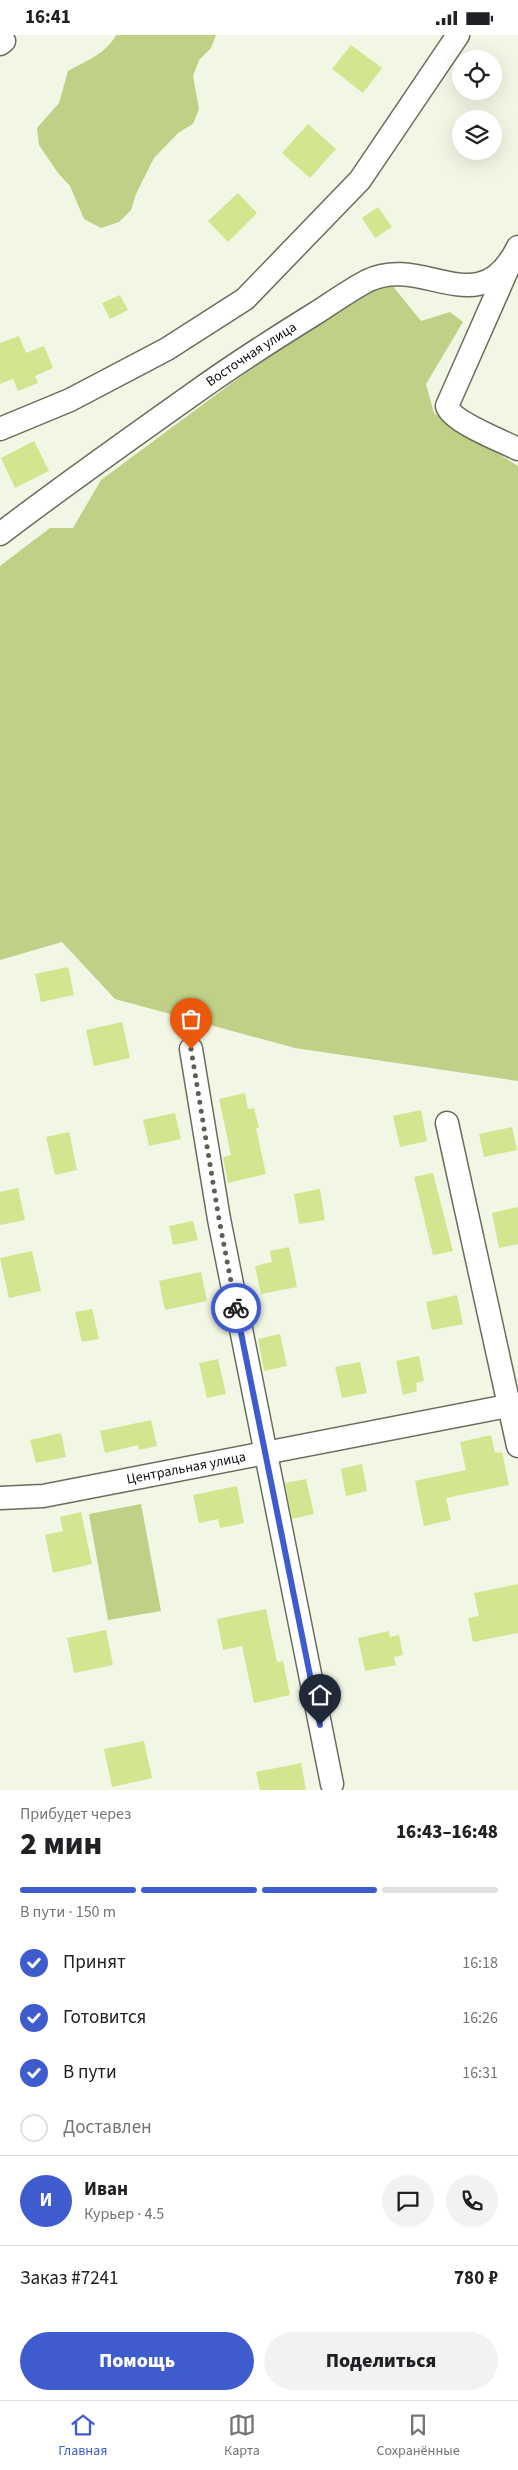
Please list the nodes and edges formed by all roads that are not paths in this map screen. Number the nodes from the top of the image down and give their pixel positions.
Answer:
1 (458, 35) edge
2 (515, 254) edge
3 (0, 429) edge
4 (518, 449) edge
5 (0, 534) edge
6 (191, 1049) dead end
7 (447, 1123) dead end
8 (514, 1404) edge
9 (518, 1447) edge
10 (264, 1453) junction
11 (0, 1497) edge
12 (332, 1783) dead end

1 - 3 street
2 - 4 street
2 - 5 street, Восточная улица
6 - 10 street
7 - 8 street
8 - 9 street
8 - 10 street, Центральная улица
10 - 11 street, Центральная улица
10 - 12 street

